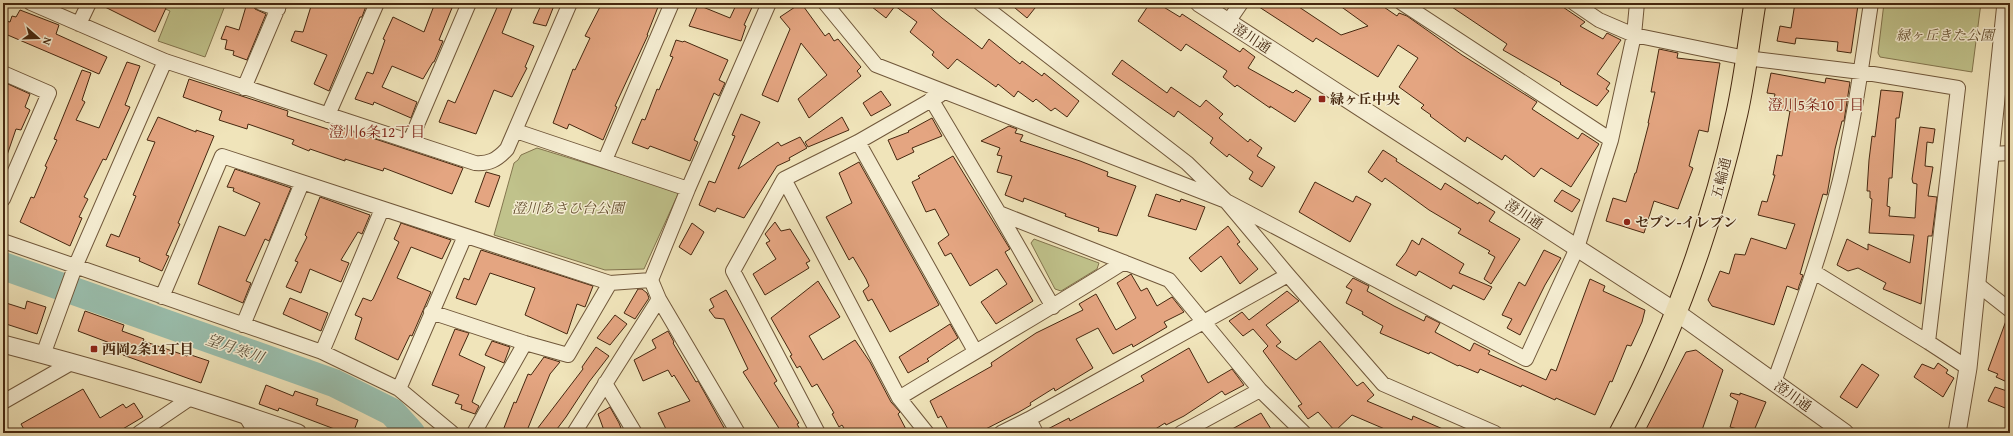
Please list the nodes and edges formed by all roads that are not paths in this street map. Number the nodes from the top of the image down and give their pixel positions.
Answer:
1 (30, 3) edge
2 (89, 3) edge
3 (261, 3) edge
4 (376, 3) edge
5 (469, 3) edge
6 (570, 3) edge
7 (672, 3) edge
8 (769, 3) edge
9 (825, 3) edge
10 (980, 3) edge
11 (1199, 3) edge
12 (1241, 3) edge
13 (1402, 3) edge
14 (1574, 3) edge
15 (1637, 3) edge
16 (1755, 3) edge
17 (1871, 3) edge
18 (2006, 3) edge
19 (279, 6) edge
20 (1228, 22) junction
21 (79, 24) junction
22 (1634, 35) junction
23 (2005, 51) edge
24 (1746, 58) junction
25 (165, 61) junction
26 (1861, 72) junction
27 (3, 73) edge
28 (244, 88) junction
29 (946, 92) junction
30 (932, 99) junction
31 (328, 114) junction
32 (516, 131) junction
33 (1611, 140) junction
34 (410, 141) junction
35 (858, 142) junction
36 (2010, 153) edge
37 (1992, 154) junction
38 (605, 160) junction
39 (784, 179) junction
40 (302, 183) junction
41 (688, 189) junction
42 (3, 198) edge
43 (1226, 201) junction
44 (382, 209) junction
45 (999, 213) junction
46 (465, 236) junction
47 (3, 241) edge
48 (1577, 248) junction
49 (1124, 262) junction
50 (1814, 272) junction
51 (73, 273) junction
52 (1288, 276) junction
53 (652, 280) junction
54 (610, 283) junction
55 (1977, 284) junction
56 (162, 297) junction
57 (659, 299) junction
58 (1052, 307) junction
59 (2010, 310) edge
60 (431, 312) junction
61 (1676, 312) junction
62 (1204, 322) junction
63 (243, 325) junction
64 (1928, 342) junction
65 (525, 343) junction
66 (3, 344) edge
67 (975, 351) junction
68 (322, 352) junction
69 (43, 355) junction
70 (73, 362) junction
71 (1968, 368) junction
72 (1774, 382) junction
73 (606, 383) junction
74 (399, 389) junction
75 (1260, 390) junction
76 (192, 397) junction
77 (900, 398) junction
78 (3, 402) edge
79 (245, 415) junction
80 (1029, 419) junction
81 (147, 431) edge
82 (256, 433) edge
83 (298, 433) edge
84 (452, 433) edge
85 (474, 433) edge
86 (574, 433) edge
87 (635, 433) edge
88 (738, 433) edge
89 (818, 433) edge
90 (927, 433) edge
91 (1002, 433) edge
92 (1036, 433) edge
93 (1181, 433) edge
94 (1304, 433) edge
95 (1495, 433) edge
96 (1620, 433) edge
97 (1845, 433) edge
98 (1957, 433) edge

1 - 21 street
2 - 21 street
3 - 19 street
4 - 31 street
5 - 34 street
6 - 32 street
7 - 38 street
8 - 41 street
9 - 29 street
10 - 43 street
11 - 20 street, 澄川通
12 - 20 street
13 - 33 street
14 - 22 street
15 - 22 street
16 - 24 main road, 五輪通
17 - 26 street
18 - 23 street
19 - 28 street
20 - 48 street, 澄川通
21 - 25 street
22 - 24 street
22 - 33 street
23 - 37 street
24 - 26 street
24 - 61 main road, 五輪通
25 - 28 street
25 - 51 street
26 - 50 street
26 - 64 street
27 - 42 street
28 - 31 street
29 - 30 street
29 - 43 street
30 - 35 street
30 - 45 street
31 - 34 street
32 - 34 street
32 - 38 street
33 - 48 street
35 - 39 street
35 - 67 street
36 - 37 street
37 - 55 street
38 - 41 street
39 - 77 street
39 - 89 street
40 - 44 street
40 - 56 street
40 - 63 street
41 - 53 street
43 - 48 street
43 - 52 street
44 - 46 street
44 - 68 street
45 - 49 street
45 - 58 street
46 - 54 street
46 - 60 street
47 - 51 street
48 - 61 street, 澄川通
49 - 58 street
49 - 62 street
50 - 64 street
50 - 72 street
51 - 56 street
51 - 69 street
52 - 62 street
52 - 95 street
53 - 54 street
53 - 57 street
54 - 65 street
55 - 59 street
55 - 71 street
56 - 63 street
57 - 73 street
57 - 88 street
58 - 67 street
60 - 65 street
60 - 74 street
61 - 72 street, 澄川通
61 - 96 main road, 五輪通
62 - 75 street
62 - 80 street
63 - 68 street
64 - 71 street
65 - 85 street
66 - 69 street
67 - 77 street
68 - 74 street
69 - 70 street
70 - 76 street
70 - 78 street
71 - 98 street
72 - 97 street, 澄川通
73 - 86 street
73 - 87 street
74 - 84 street
75 - 93 street
75 - 94 street
76 - 79 street
76 - 81 street
77 - 90 street
79 - 82 street
79 - 83 street
80 - 91 street
80 - 92 street

